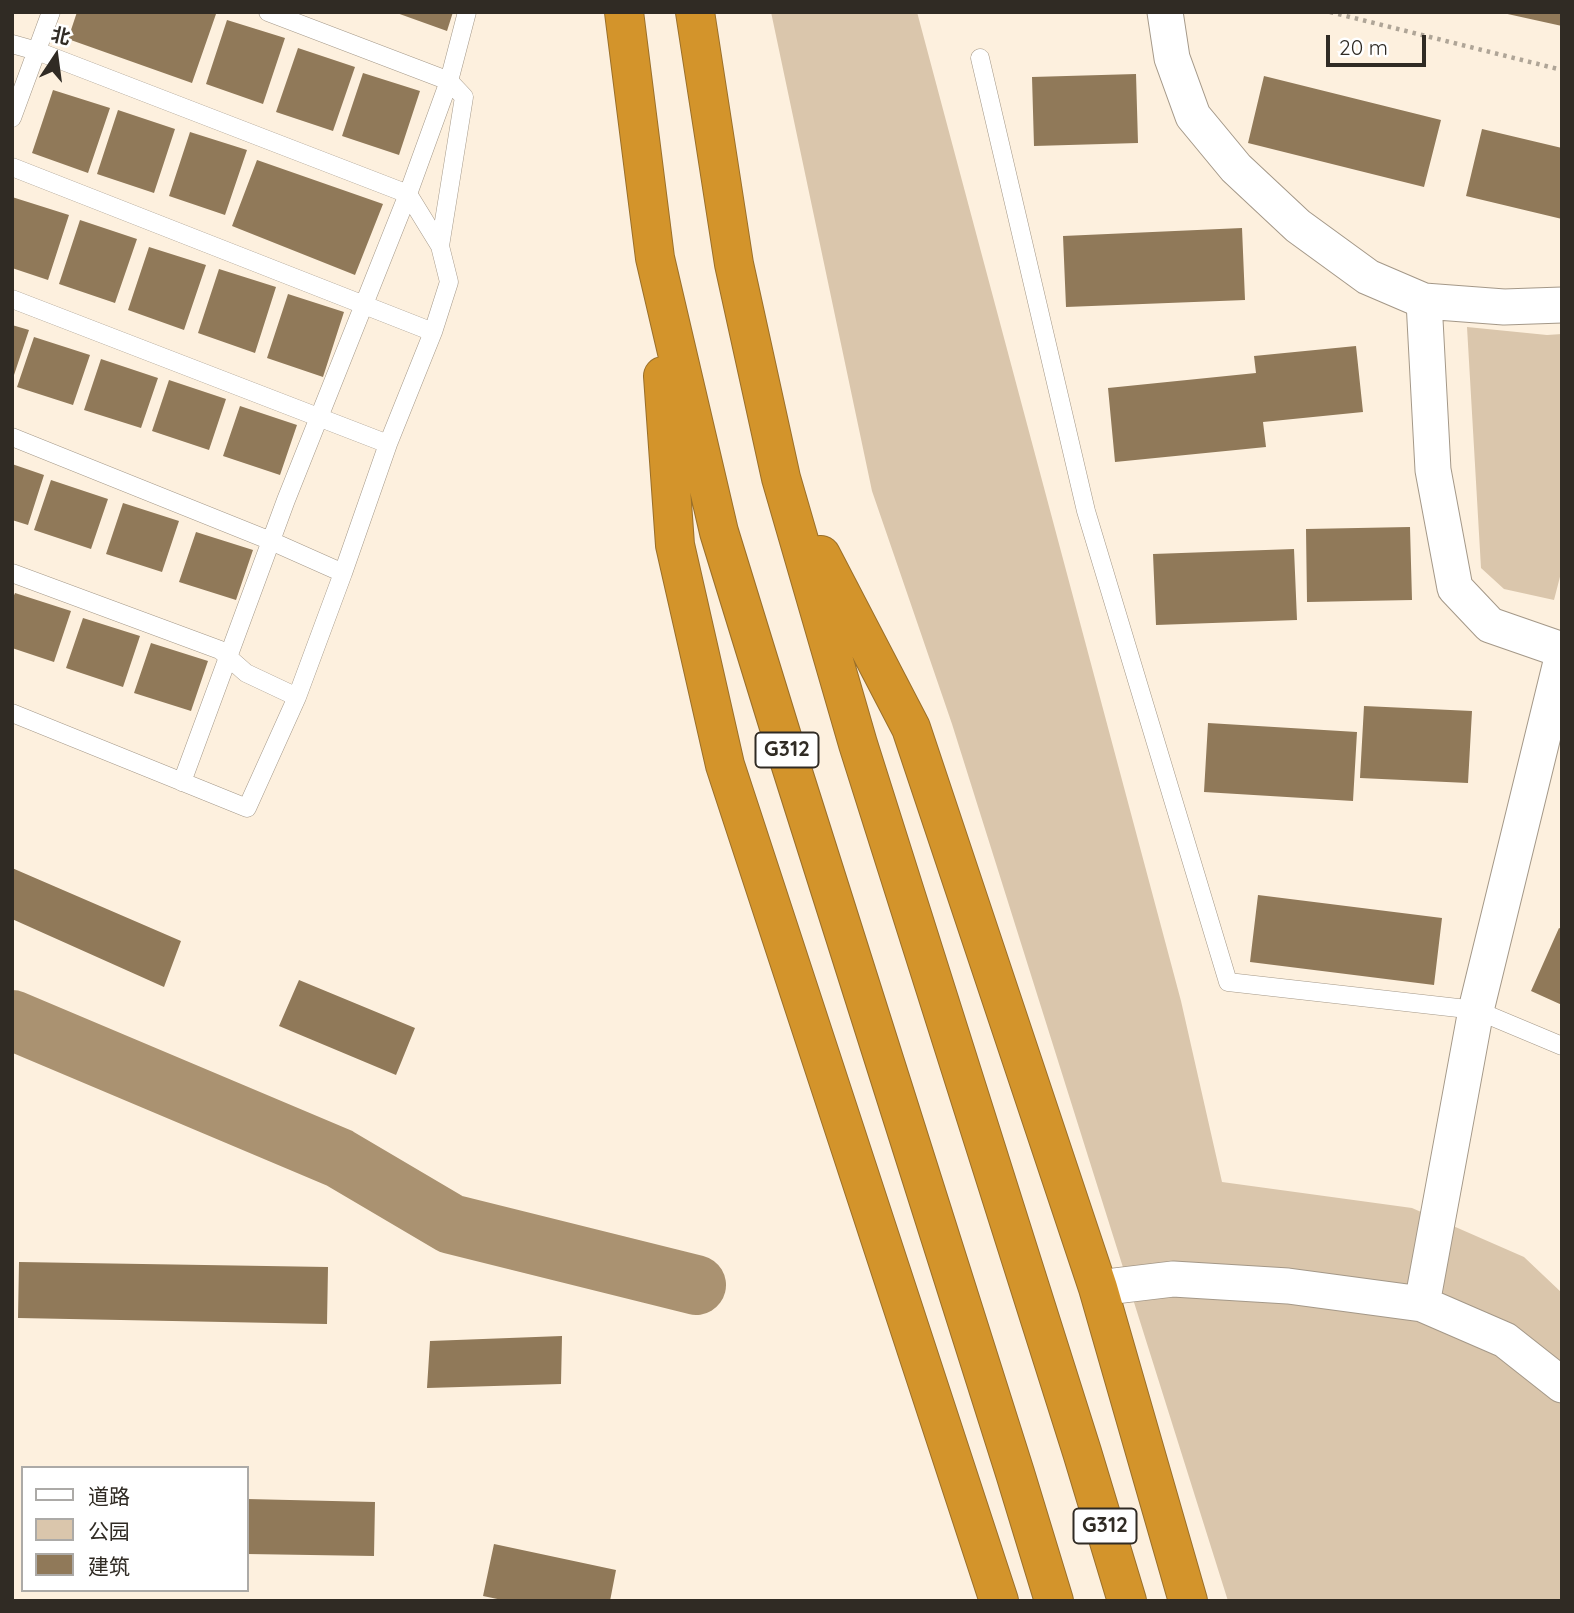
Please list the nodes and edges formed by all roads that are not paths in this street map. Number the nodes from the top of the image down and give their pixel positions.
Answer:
1 (51, 12) edge
2 (268, 12) edge
3 (467, 12) edge
4 (624, 12) edge
5 (695, 12) edge
6 (1165, 12) edge
7 (12, 44) edge
8 (37, 51) junction
9 (980, 58) dead end
10 (449, 81) junction
11 (12, 118) edge
12 (12, 167) edge
13 (408, 194) junction
14 (440, 246) junction
15 (655, 258) junction
16 (12, 299) edge
17 (1424, 301) junction
18 (363, 305) junction
19 (1562, 305) edge
20 (433, 332) junction
21 (319, 417) junction
22 (12, 438) edge
23 (388, 444) junction
24 (781, 478) junction
25 (271, 541) junction
26 (12, 573) edge
27 (343, 573) junction
28 (1562, 650) edge
29 (228, 657) junction
30 (1559, 679) edge
31 (297, 697) junction
32 (12, 713) edge
33 (182, 782) junction
34 (1476, 1010) junction
35 (1562, 1046) edge
36 (1098, 1288) junction
37 (1422, 1304) junction
38 (1562, 1385) edge
39 (999, 1601) edge
40 (1054, 1601) edge
41 (1128, 1601) edge
42 (1188, 1601) edge

1 - 8 lane
2 - 10 lane
3 - 10 lane
4 - 15 highway, G312
5 - 24 highway, G312
6 - 17 street
7 - 8 lane
8 - 11 lane
8 - 13 lane
9 - 34 lane
10 - 13 lane
10 - 14 lane
12 - 18 lane
13 - 14 lane
13 - 18 lane
14 - 20 lane
15 - 39 highway
15 - 40 highway, G312
16 - 21 lane
17 - 19 street
17 - 28 street
18 - 20 lane
18 - 21 lane
20 - 23 lane
21 - 23 lane
21 - 25 lane
22 - 25 lane
23 - 27 lane
24 - 36 highway
24 - 41 highway, G312
25 - 27 lane
25 - 29 lane
26 - 29 lane
27 - 31 lane
29 - 31 lane
29 - 33 lane
30 - 34 street
31 - 33 lane
32 - 33 lane
34 - 35 lane
34 - 37 street
36 - 37 street
36 - 42 highway
37 - 38 street

